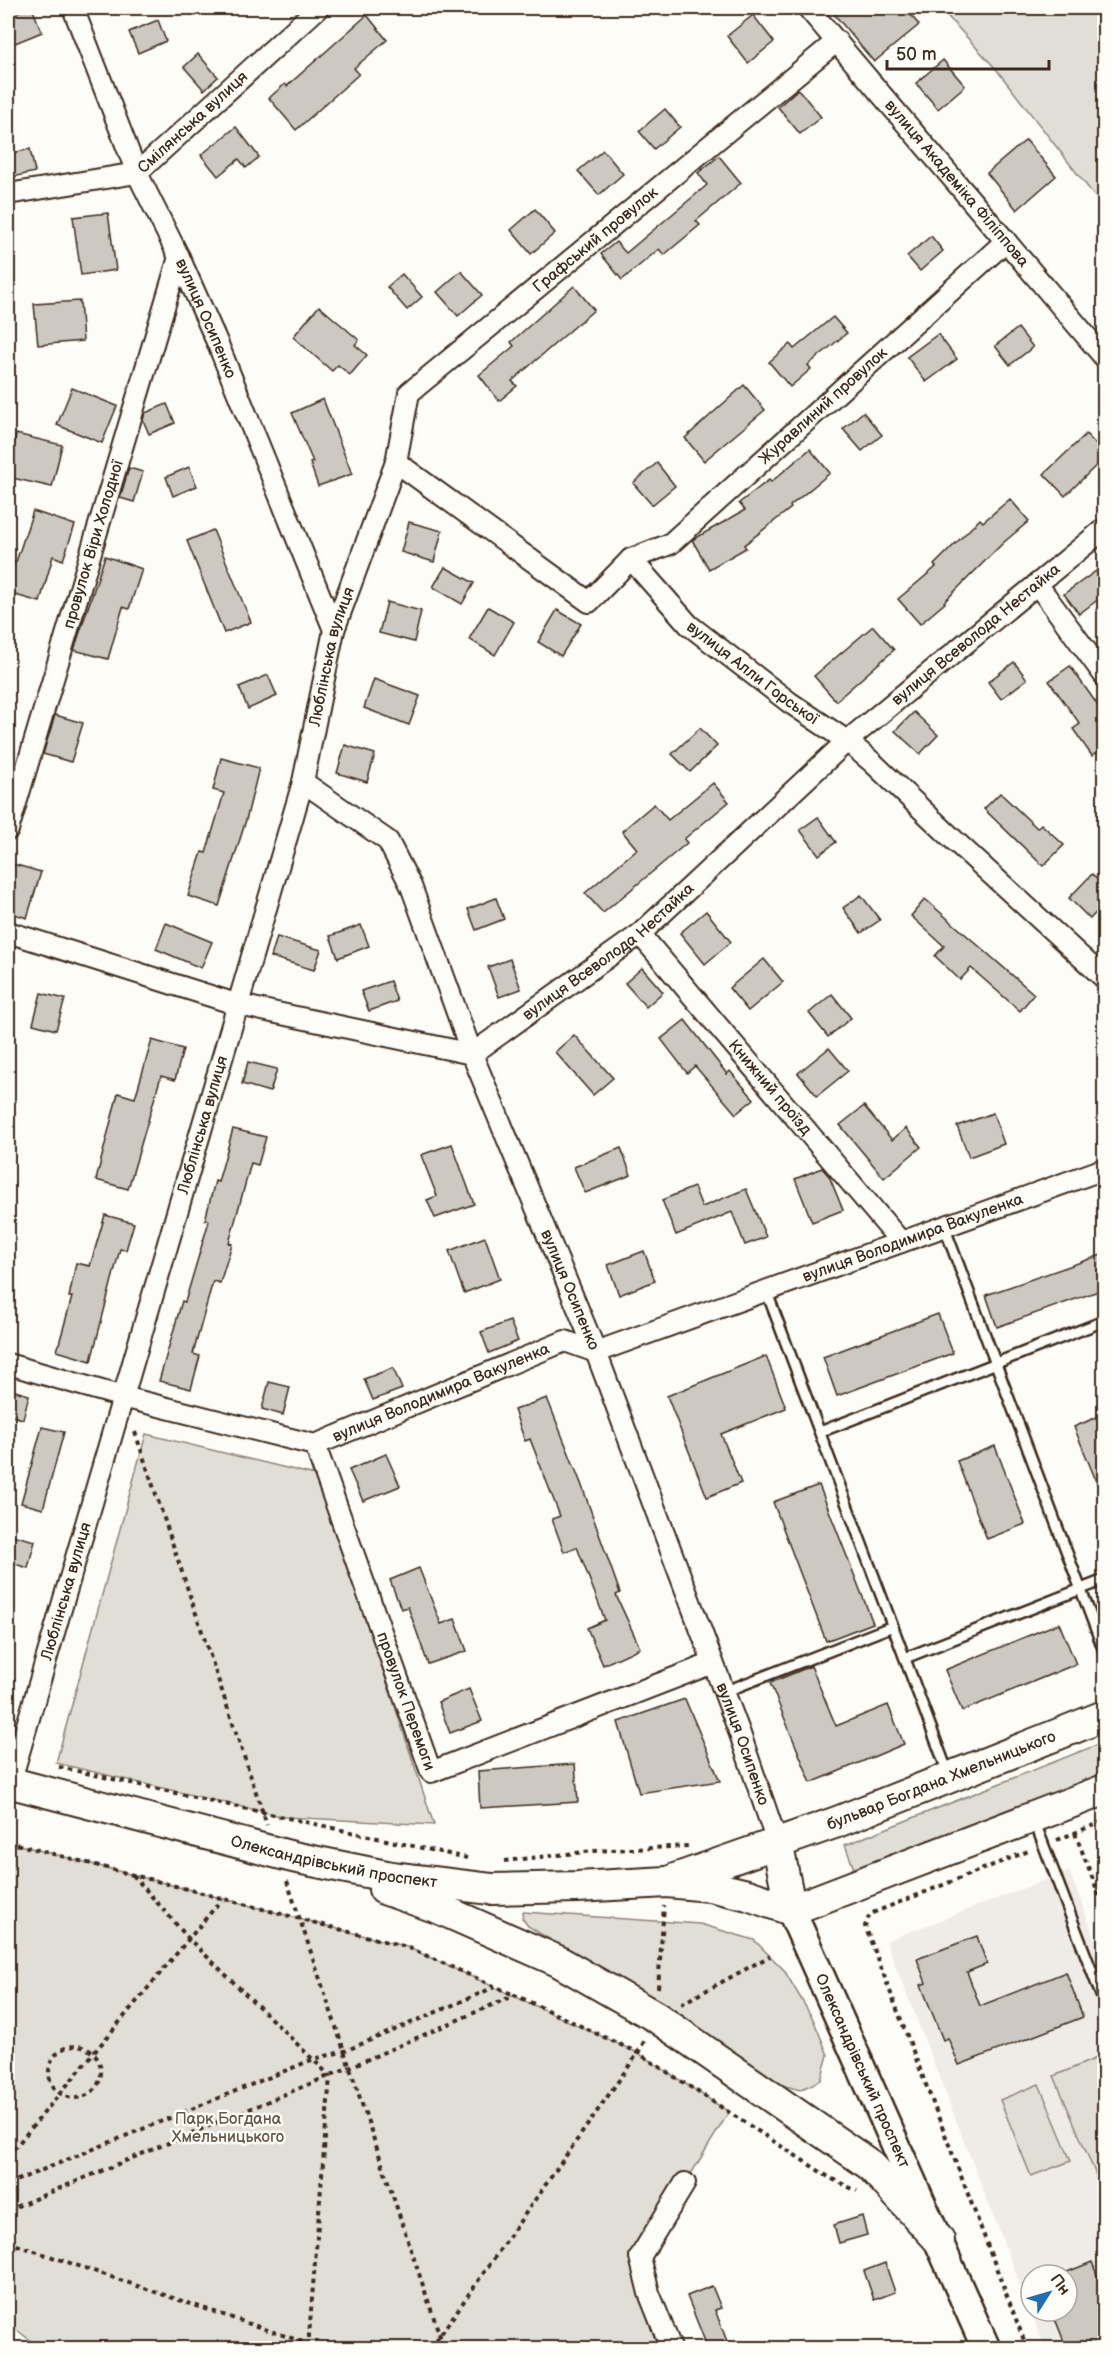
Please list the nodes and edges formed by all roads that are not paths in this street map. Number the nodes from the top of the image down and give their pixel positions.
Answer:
1 (73, 8) edge
2 (318, 8) edge
3 (808, 8) edge
4 (837, 41) junction
5 (136, 172) junction
6 (8, 194) edge
7 (1006, 241) junction
8 (179, 257) junction
9 (1104, 357) edge
10 (396, 462) junction
11 (1104, 529) edge
12 (631, 560) junction
13 (1037, 584) junction
14 (334, 630) junction
15 (1104, 675) edge
16 (847, 741) junction
17 (303, 782) junction
18 (8, 830) edge
19 (8, 932) edge
20 (640, 934) junction
21 (1104, 978) edge
22 (239, 1005) junction
23 (472, 1054) junction
24 (1104, 1169) edge
25 (944, 1226) junction
26 (901, 1242) junction
27 (766, 1290) junction
28 (1104, 1321) edge
29 (596, 1352) junction
30 (8, 1364) edge
31 (994, 1364) junction
32 (123, 1397) junction
33 (820, 1432) junction
34 (315, 1445) junction
35 (1104, 1580) edge
36 (1081, 1589) junction
37 (893, 1626) junction
38 (1104, 1651) edge
39 (905, 1658) junction
40 (713, 1663) junction
41 (724, 1692) junction
42 (1104, 1716) edge
43 (950, 1777) junction
44 (10, 1778) edge
45 (1104, 1790) edge
46 (1039, 1831) junction
47 (777, 1842) junction
48 (293, 1857) junction
49 (667, 1882) junction
50 (791, 1910) junction
51 (1104, 2003) edge
52 (685, 2183) dead end
53 (939, 2240) junction
54 (671, 2349) edge
55 (986, 2349) edge

1 - 5 street, вулиця Осипенко
2 - 5 street, Смілянська вулиця
3 - 4 street, вулиця Академіка Філіппова
4 - 7 street, вулиця Академіка Філіппова
4 - 10 street, Графський провулок
5 - 6 street, Смілянська вулиця
5 - 8 street, вулиця Осипенко
7 - 9 street, вулиця Академіка Філіппова
7 - 12 street, Журавлиний провулок
8 - 14 street, вулиця Осипенко
8 - 18 street, провулок Віри Холодної
10 - 12 street
10 - 14 street, Люблінська вулиця
11 - 13 street, вулиця Всеволода Нестайка
12 - 16 street, вулиця Алли Горської
13 - 15 street
13 - 16 street, вулиця Всеволода Нестайка
14 - 17 street, Люблінська вулиця
16 - 20 street, вулиця Всеволода Нестайка
16 - 21 street, вулиця Алли Горської
17 - 22 street, Люблінська вулиця
17 - 23 street, вулиця Осипенко
19 - 22 street
20 - 23 street, вулиця Всеволода Нестайка
20 - 26 street, Книжний проїзд
22 - 23 street
22 - 32 street, Люблінська вулиця
23 - 29 street, вулиця Осипенко
24 - 25 street, вулиця Володимира Вакуленка
25 - 26 street, вулиця Володимира Вакуленка
25 - 31 lane
26 - 27 street, вулиця Володимира Вакуленка
27 - 29 street, вулиця Володимира Вакуленка
27 - 33 lane
28 - 31 lane
29 - 34 street, вулиця Володимира Вакуленка
29 - 40 street, вулиця Осипенко
30 - 32 street, вулиця Володимира Вакуленка
31 - 33 lane
31 - 36 lane
32 - 34 street, вулиця Володимира Вакуленка
32 - 44 street, Люблінська вулиця
33 - 37 lane
34 - 40 street, провулок Перемоги
35 - 36 lane
36 - 38 lane
36 - 39 lane
37 - 39 lane
37 - 41 lane
39 - 43 lane
40 - 41 street, вулиця Осипенко
41 - 47 street, вулиця Осипенко
42 - 43 main road, бульвар Богдана Хмельницького
43 - 47 main road, бульвар Богдана Хмельницького
44 - 48 main road, Олександрівський проспект
45 - 46 main road
46 - 50 main road
46 - 51 lane
47 - 49 main road, Олександрівський проспект
47 - 50 main road
48 - 49 main road, Олександрівський проспект
48 - 53 main road
49 - 50 main road, Олександрівський проспект
50 - 53 main road, Олександрівський проспект
52 - 54 street
53 - 55 main road, Олександрівський проспект

